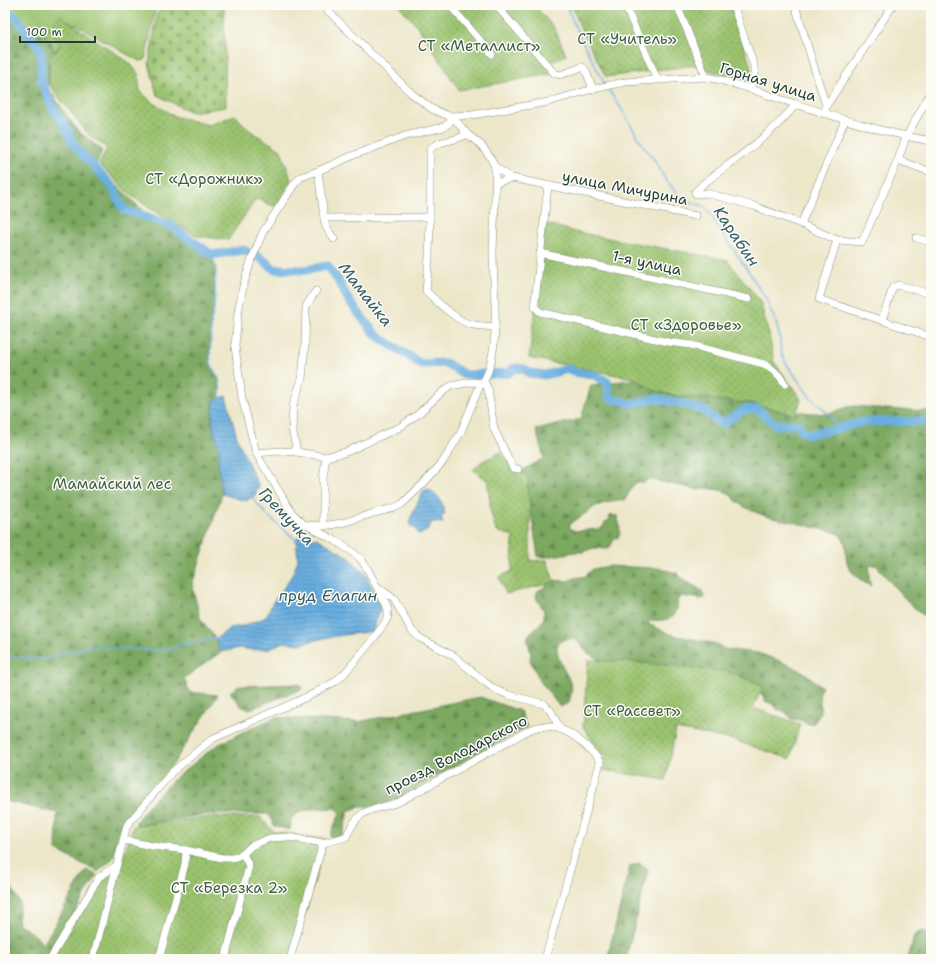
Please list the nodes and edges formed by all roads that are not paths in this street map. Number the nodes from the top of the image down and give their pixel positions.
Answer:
1 (322, 5) edge
2 (448, 5) edge
3 (496, 5) edge
4 (625, 5) edge
5 (677, 5) edge
6 (733, 5) edge
7 (795, 5) edge
8 (893, 5) edge
9 (492, 54) dead end
10 (706, 77) junction
11 (653, 80) junction
12 (593, 89) junction
13 (750, 89) junction
14 (931, 92) edge
15 (796, 104) junction
16 (826, 106) junction
17 (825, 114) junction
18 (453, 117) junction
19 (845, 120) junction
20 (467, 134) junction
21 (906, 137) junction
22 (931, 141) edge
23 (898, 160) junction
24 (495, 167) junction
25 (318, 171) junction
26 (931, 172) edge
27 (512, 178) junction
28 (496, 182) junction
29 (703, 184) junction
30 (548, 186) junction
31 (706, 193) junction
32 (696, 216) dead end
33 (430, 217) junction
34 (324, 218) junction
35 (800, 224) junction
36 (916, 238) dead end
37 (334, 239) dead end
38 (837, 240) junction
39 (931, 242) edge
40 (540, 253) junction
41 (316, 291) dead end
42 (931, 294) edge
43 (749, 299) dead end
44 (882, 320) junction
45 (494, 327) junction
46 (931, 337) edge
47 (483, 381) junction
48 (785, 384) dead end
49 (297, 452) junction
50 (256, 453) junction
51 (326, 457) junction
52 (518, 469) dead end
53 (304, 524) junction
54 (322, 526) junction
55 (378, 587) junction
56 (560, 728) junction
57 (124, 840) junction
58 (323, 843) junction
59 (186, 850) junction
60 (243, 854) junction
61 (116, 866) junction
62 (50, 959) edge
63 (93, 959) edge
64 (159, 959) edge
65 (225, 959) edge
66 (290, 959) edge
67 (545, 959) edge

1 - 18 street
2 - 9 street
3 - 12 street
4 - 11 street
5 - 10 street
6 - 13 street
7 - 16 street
8 - 16 street
10 - 11 street, Горная улица
10 - 13 street, Горная улица
11 - 12 street, Горная улица
12 - 18 street, Горная улица
13 - 15 street, Горная улица
14 - 21 street
15 - 17 street, Горная улица
15 - 29 street, улица Мичурина
16 - 17 street
17 - 19 street, Горная улица
18 - 20 street, улица Мичурина
18 - 25 street
19 - 21 street, Горная улица
19 - 35 street
20 - 24 street, улица Мичурина
20 - 33 street
21 - 22 street, Горная улица
21 - 23 street
23 - 26 street
23 - 38 street, улица Мичурина
24 - 27 street, улица Мичурина
24 - 28 street
25 - 34 street
25 - 50 street
27 - 28 street
27 - 30 street, улица Мичурина
28 - 45 street
29 - 31 street
29 - 31 street, улица Мичурина
30 - 32 street, улица Мичурина
30 - 40 street, улица Мичурина
31 - 35 street, улица Мичурина
33 - 34 street
33 - 45 street
34 - 37 street
35 - 38 street, улица Мичурина
36 - 39 street
38 - 44 street
40 - 43 street, 1-я улица
40 - 48 street, улица Мичурина
41 - 49 street
42 - 44 street
44 - 46 street
45 - 47 street
47 - 51 street
47 - 52 street
47 - 54 street
49 - 50 street
49 - 51 street
50 - 53 street
51 - 54 street
53 - 54 street
53 - 55 street
55 - 56 street
55 - 57 street
56 - 58 street, проезд Володарского
56 - 67 street
57 - 59 street, проезд Володарского
57 - 61 street
58 - 60 street, проезд Володарского
58 - 66 street
59 - 60 street, проезд Володарского
59 - 64 street
60 - 65 street
61 - 62 street
61 - 63 street

